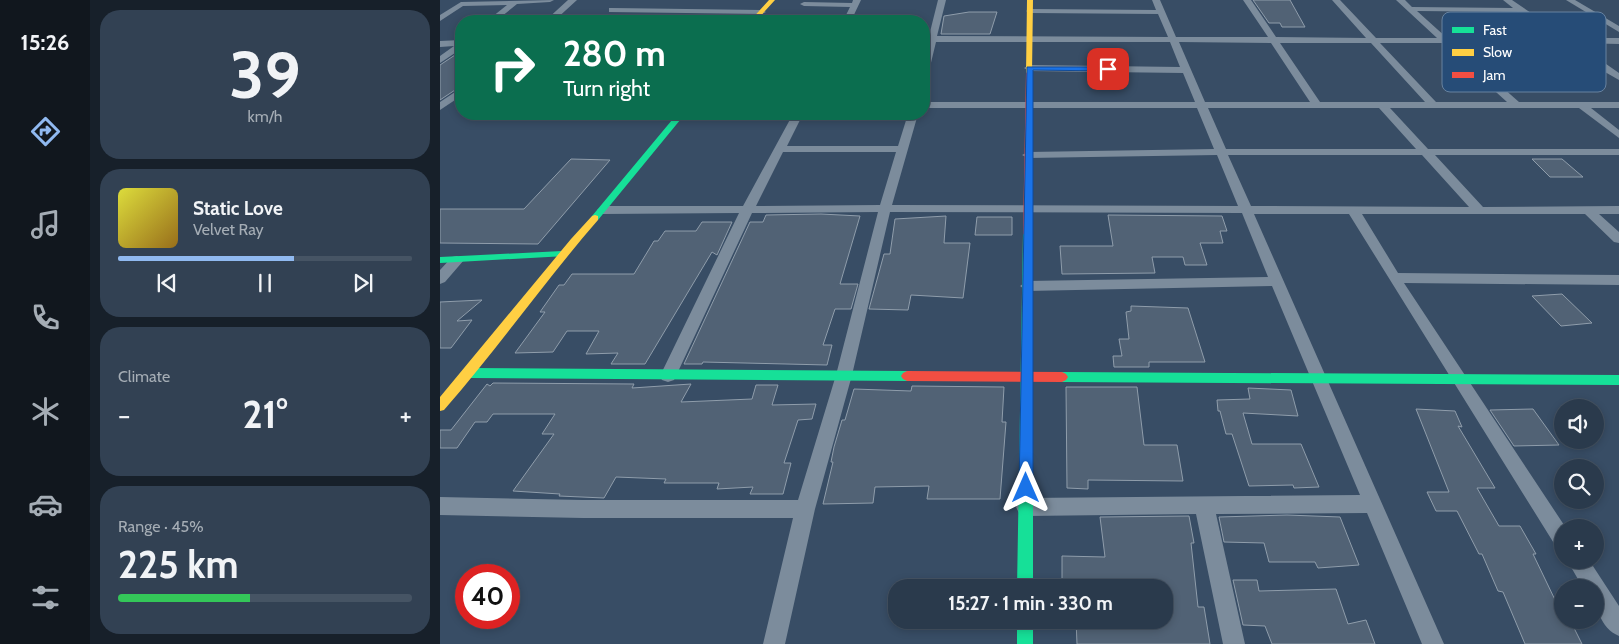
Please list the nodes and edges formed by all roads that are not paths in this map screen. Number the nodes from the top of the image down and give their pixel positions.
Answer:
1 (550, 0) edge
2 (573, 0) edge
3 (697, 0) edge
4 (772, 0) edge
5 (942, 0) edge
6 (1248, 0) edge
7 (1336, 0) edge
8 (1400, 0) edge
9 (1507, 0) edge
10 (1570, 0) edge
11 (517, 1) edge
12 (463, 2) edge
13 (855, 2) edge
14 (447, 4) dead end
15 (804, 4) dead end
16 (1030, 5) edge
17 (1159, 6) edge
18 (1410, 9) junction
19 (612, 10) dead end
20 (1522, 10) junction
21 (686, 11) junction
22 (762, 12) junction
23 (1525, 12) edge
24 (1590, 12) edge
25 (499, 15) edge
26 (556, 15) edge
27 (759, 15) edge
28 (850, 15) edge
29 (440, 19) edge
30 (1606, 22) edge
31 (1619, 30) edge
32 (930, 31) edge
33 (1029, 38) junction
34 (930, 39) edge
35 (1442, 39) edge
36 (1174, 40) junction
37 (1274, 40) junction
38 (1374, 41) junction
39 (1442, 41) edge
40 (1606, 41) edge
41 (1619, 41) edge
42 (440, 44) edge
43 (455, 44) edge
44 (455, 49) edge
45 (440, 60) edge
46 (1029, 68) junction
47 (1608, 69) edge
48 (1186, 70) junction
49 (1619, 77) edge
50 (1500, 92) edge
51 (455, 96) edge
52 (930, 104) edge
53 (1029, 105) junction
54 (1201, 105) junction
55 (1317, 105) junction
56 (1382, 105) junction
57 (1433, 105) junction
58 (1516, 105) junction
59 (1581, 105) junction
60 (1619, 105) edge
61 (440, 107) edge
62 (676, 120) edge
63 (795, 120) edge
64 (911, 120) edge
65 (1619, 134) edge
66 (779, 149) junction
67 (902, 149) junction
68 (1619, 152) edge
69 (1222, 153) junction
70 (1426, 153) junction
71 (1028, 155) junction
72 (1028, 208) junction
73 (1246, 209) junction
74 (603, 210) junction
75 (746, 210) junction
76 (885, 210) junction
77 (1353, 210) junction
78 (1479, 210) junction
79 (1588, 210) junction
80 (1619, 210) edge
81 (1619, 239) edge
82 (562, 254) junction
83 (440, 260) edge
84 (457, 260) junction
85 (1394, 278) junction
86 (440, 279) edge
87 (1619, 280) edge
88 (1278, 282) junction
89 (1027, 286) junction
90 (470, 373) junction
91 (844, 375) junction
92 (668, 376) junction
93 (1027, 376) junction
94 (1319, 377) junction
95 (1460, 380) junction
96 (1618, 381) edge
97 (440, 406) edge
98 (1373, 504) junction
99 (1204, 505) junction
100 (440, 506) edge
101 (1026, 507) junction
102 (805, 509) junction
103 (1554, 526) edge
104 (1025, 579) edge
105 (1604, 602) edge
106 (1619, 625) edge
107 (1025, 629) edge
108 (774, 644) edge
109 (1025, 644) edge
110 (1234, 644) edge
111 (1433, 644) edge

1 - 11 street
2 - 26 street
3 - 21 street
4 - 22 street
5 - 32 street
6 - 37 street
7 - 38 street
8 - 18 street
9 - 20 street
10 - 24 street
11 - 12 street
11 - 25 street
12 - 14 street
12 - 29 street
13 - 15 street
13 - 28 street
16 - 17 street
16 - 33 street
17 - 36 street
18 - 20 street
18 - 35 street
19 - 21 street
20 - 23 street
21 - 22 street
22 - 27 street
30 - 31 street
33 - 34 street
33 - 36 street
33 - 46 street
36 - 37 street
36 - 48 street
37 - 38 street
37 - 55 street
38 - 39 street
38 - 57 street
40 - 41 street
42 - 43 street
44 - 45 street
46 - 48 street
46 - 53 street
47 - 49 street
48 - 54 street
50 - 58 street
51 - 61 street
52 - 53 street
53 - 54 street
53 - 71 street
54 - 55 street
54 - 69 street
55 - 56 street
56 - 57 street
56 - 70 street
57 - 58 street
58 - 59 street
59 - 60 street
59 - 65 street
62 - 74 street
63 - 66 street
64 - 67 street
66 - 67 street
66 - 75 street
67 - 76 street
68 - 70 street
69 - 70 street
69 - 71 street
69 - 73 street
70 - 78 street
71 - 72 street
72 - 73 street
72 - 76 street
72 - 89 street
73 - 77 street
73 - 88 street
74 - 75 street
74 - 82 street
75 - 76 street
75 - 92 street
76 - 91 street
77 - 78 street
77 - 85 street
78 - 79 street
79 - 80 street
79 - 81 street
82 - 84 street
82 - 90 street
83 - 84 street
84 - 86 street
85 - 87 street
85 - 95 street
88 - 89 street
88 - 94 street
89 - 93 street
90 - 92 street
90 - 97 street
91 - 92 street
91 - 93 street
91 - 102 street
93 - 94 street
93 - 101 street
94 - 95 street
94 - 98 street
95 - 96 street
95 - 103 street
98 - 99 street
98 - 111 street
99 - 101 street
99 - 110 street
100 - 102 street
101 - 104 street
102 - 108 street
105 - 106 street
107 - 109 street

